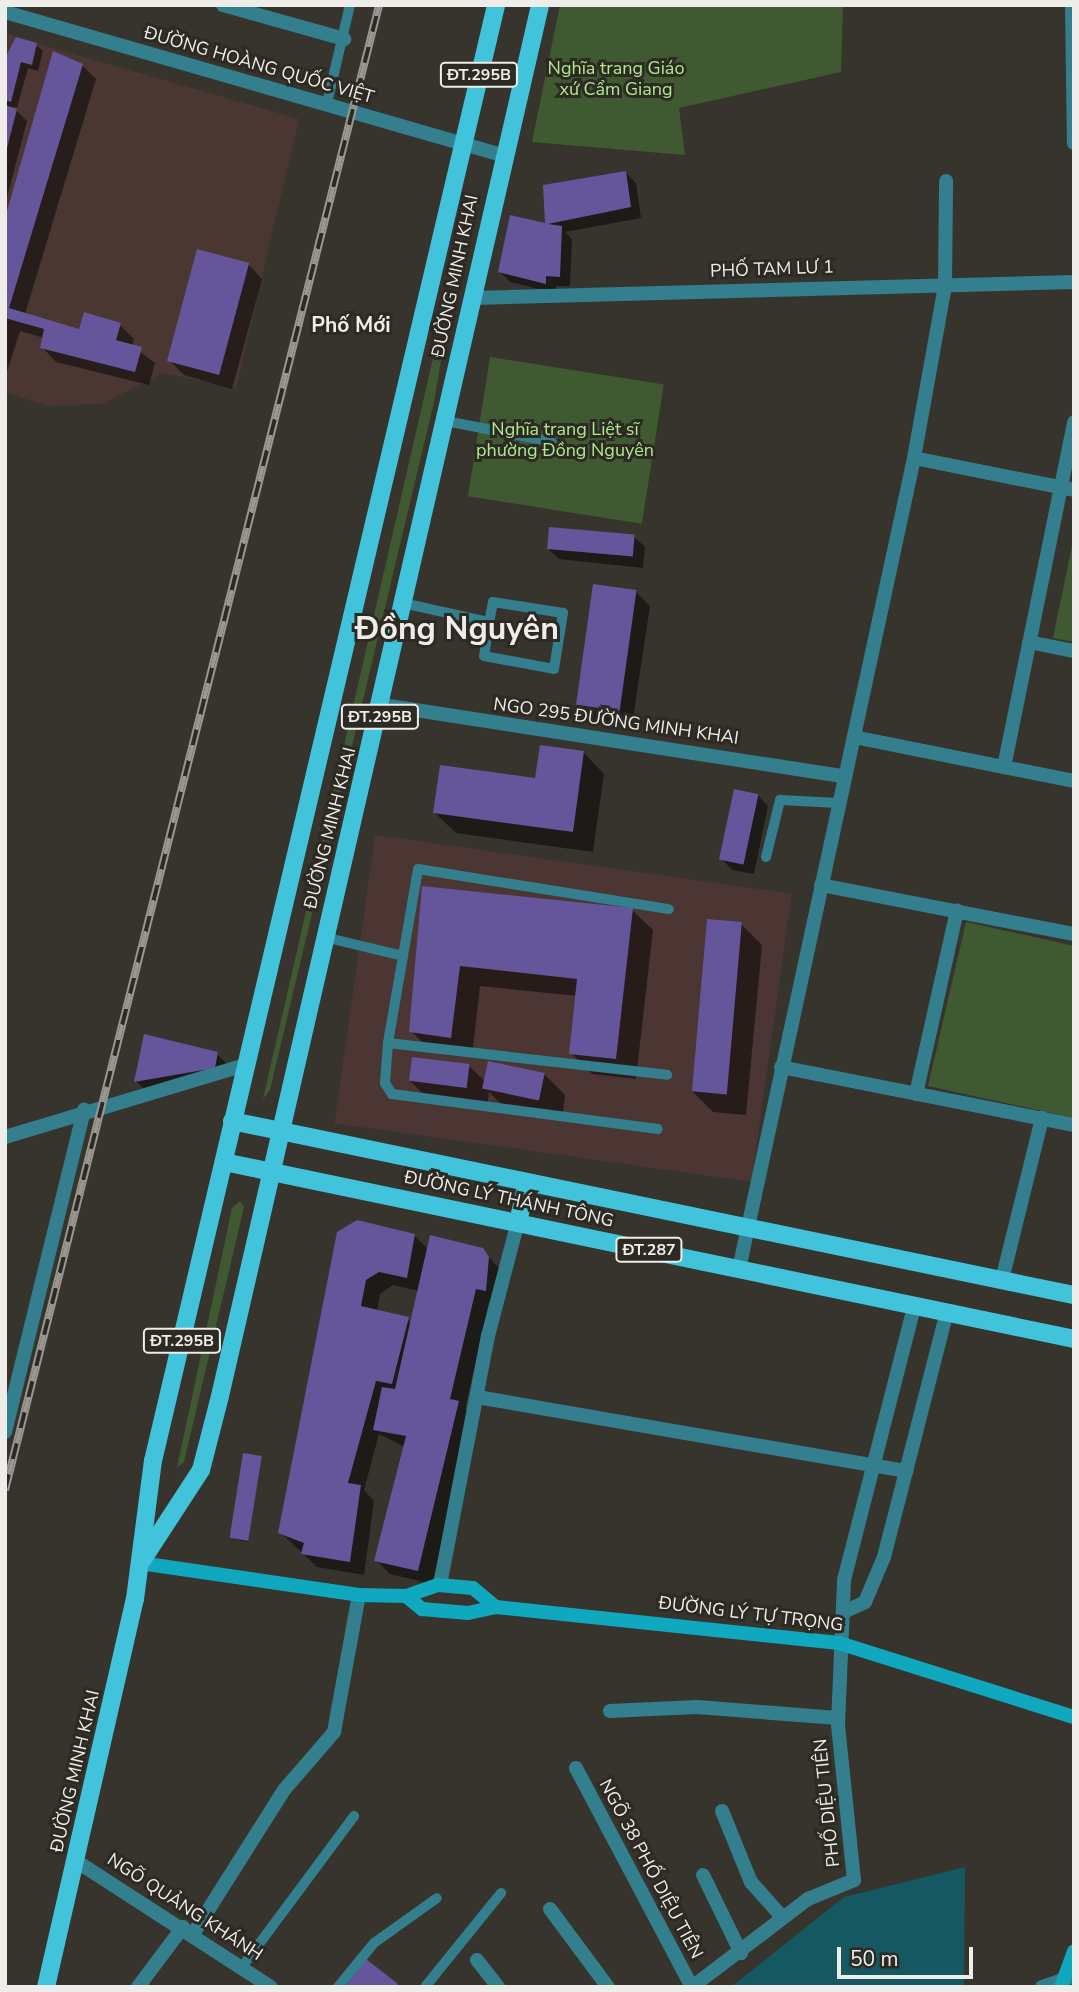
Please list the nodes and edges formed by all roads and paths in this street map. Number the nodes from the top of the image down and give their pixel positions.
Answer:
1 (223, 5) edge
2 (350, 5) edge
3 (496, 5) edge
4 (540, 5) edge
5 (1072, 5) edge
6 (5, 12) edge
7 (344, 39) junction
8 (327, 103) junction
9 (462, 145) junction
10 (1074, 145) edge
11 (502, 155) junction
12 (1073, 157) edge
13 (946, 181) dead end
14 (1074, 282) edge
15 (945, 285) junction
16 (473, 298) junction
17 (446, 421) junction
18 (1074, 422) edge
19 (553, 442) dead end
20 (914, 458) junction
21 (1067, 489) edge
22 (407, 604) junction
23 (489, 622) junction
24 (1029, 642) junction
25 (1074, 651) edge
26 (383, 705) junction
27 (854, 737) junction
28 (1003, 767) junction
29 (844, 776) junction
30 (1074, 781) edge
31 (838, 803) junction
32 (766, 857) dead end
33 (821, 884) junction
34 (669, 909) dead end
35 (957, 911) junction
36 (1074, 934) edge
37 (324, 937) junction
38 (403, 956) junction
39 (388, 1043) junction
40 (245, 1065) junction
41 (782, 1068) junction
42 (667, 1076) dead end
43 (916, 1094) junction
44 (84, 1110) junction
45 (1042, 1118) junction
46 (232, 1121) junction
47 (1074, 1125) edge
48 (657, 1129) dead end
49 (279, 1132) junction
50 (5, 1137) edge
51 (223, 1162) junction
52 (271, 1171) junction
53 (527, 1184) junction
54 (518, 1222) junction
55 (747, 1227) junction
56 (739, 1269) junction
57 (1002, 1280) junction
58 (1074, 1295) edge
59 (914, 1308) junction
60 (946, 1315) junction
61 (1074, 1339) edge
62 (477, 1397) junction
63 (5, 1432) edge
64 (877, 1464) junction
65 (907, 1471) junction
66 (140, 1563) junction
67 (440, 1585) junction
68 (359, 1595) junction
69 (406, 1596) junction
70 (496, 1606) junction
71 (846, 1611) junction
72 (839, 1643) junction
73 (610, 1711) dead end
74 (1074, 1717) edge
75 (838, 1718) junction
76 (576, 1768) dead end
77 (722, 1811) dead end
78 (354, 1816) dead end
79 (76, 1861) junction
80 (703, 1875) dead end
81 (501, 1893) dead end
82 (436, 1898) dead end
83 (550, 1909) dead end
84 (782, 1917) junction
85 (188, 1931) junction
86 (1074, 1951) edge
87 (741, 1953) junction
88 (477, 1960) dead end
89 (242, 1967) junction
90 (1067, 1979) edge
91 (46, 1987) edge
92 (138, 1987) edge
93 (271, 1987) edge
94 (338, 1987) edge
95 (425, 1987) edge
96 (498, 1987) edge
97 (608, 1987) edge
98 (692, 1987) edge
99 (1042, 1987) edge

1 - 7 street
2 - 7 lane
3 - 9 main road, ĐƯỜNG MINH KHAI / ĐT.295B
4 - 11 main road, ĐƯỜNG MINH KHAI / ĐT.295B
5 - 10 street
6 - 8 street, ĐƯỜNG HOÀNG QUỐC VIỆT
7 - 8 lane
8 - 9 street, ĐƯỜNG HOÀNG QUỐC VIỆT
9 - 11 street, ĐƯỜNG HOÀNG QUỐC VIỆT
9 - 40 main road, ĐƯỜNG MINH KHAI / ĐT.295B
10 - 12 street
11 - 16 main road, ĐƯỜNG MINH KHAI / ĐT.295B
13 - 15 street
14 - 15 street, PHỐ TAM LƯ 1
15 - 16 street, PHỐ TAM LƯ 1
15 - 20 street
16 - 17 main road, ĐƯỜNG MINH KHAI / ĐT.295B
17 - 19 lane
17 - 22 main road, ĐƯỜNG MINH KHAI / ĐT.295B
18 - 21 street
20 - 21 street
20 - 27 street
21 - 24 street
22 - 23 lane
22 - 26 main road, ĐƯỜNG MINH KHAI / ĐT.295B
23 - 23 lane
24 - 25 street
24 - 28 street
26 - 29 street, NGO 295 ĐƯỜNG MINH KHAI
26 - 37 main road, ĐƯỜNG MINH KHAI / ĐT.295B
27 - 28 street
27 - 29 street
28 - 30 street
29 - 31 street
31 - 32 lane
31 - 33 street
33 - 35 street
33 - 41 street
34 - 38 lane
35 - 36 street
35 - 43 street
37 - 38 lane
37 - 49 main road, ĐƯỜNG MINH KHAI / ĐT.295B
38 - 39 lane
39 - 42 lane
39 - 48 lane
40 - 44 street
40 - 46 main road, ĐƯỜNG MINH KHAI / ĐT.295B
41 - 43 street
41 - 55 street
43 - 45 street
44 - 50 street
44 - 63 street
45 - 47 street
45 - 57 street
46 - 49 main road, ĐƯỜNG LÝ THÁNH TÔNG
46 - 51 main road, ĐƯỜNG MINH KHAI / ĐT.295B
49 - 52 main road, ĐƯỜNG MINH KHAI / ĐT.295B
49 - 53 main road, ĐƯỜNG LÝ THÁNH TÔNG / ĐT.287
51 - 52 main road, ĐƯỜNG LÝ THÁNH TÔNG / ĐT.287
51 - 66 main road, ĐƯỜNG MINH KHAI / ĐT.295B
52 - 54 main road, ĐƯỜNG LÝ THÁNH TÔNG / ĐT.287
52 - 66 main road, ĐƯỜNG MINH KHAI / ĐT.295B
53 - 54 main road
53 - 55 main road, ĐƯỜNG LÝ THÁNH TÔNG / ĐT.287
54 - 56 main road, ĐƯỜNG LÝ THÁNH TÔNG / ĐT.287
54 - 62 street
55 - 56 street
55 - 57 main road, ĐƯỜNG LÝ THÁNH TÔNG / ĐT.287
56 - 59 main road, ĐƯỜNG LÝ THÁNH TÔNG / ĐT.287
57 - 58 main road, ĐƯỜNG LÝ THÁNH TÔNG / ĐT.287
59 - 60 main road, ĐƯỜNG LÝ THÁNH TÔNG / ĐT.287
59 - 64 street, PHỐ DIỆU TIÊN
60 - 61 main road, ĐƯỜNG LÝ THÁNH TÔNG / ĐT.287
60 - 65 street
62 - 64 street
62 - 67 street
64 - 65 street
64 - 71 street, PHỐ DIỆU TIÊN
65 - 71 street
66 - 68 main road, ĐƯỜNG LÝ TỰ TRỌNG
66 - 79 main road, ĐƯỜNG MINH KHAI / ĐT.295B
67 - 69 main road, ĐƯỜNG LÝ TỰ TRỌNG
67 - 70 main road, ĐƯỜNG LÝ TỰ TRỌNG
68 - 69 main road, ĐƯỜNG LÝ TỰ TRỌNG
68 - 85 street
69 - 70 main road, ĐƯỜNG LÝ TỰ TRỌNG
70 - 72 main road, ĐƯỜNG LÝ TỰ TRỌNG
71 - 72 street, PHỐ DIỆU TIÊN
72 - 74 main road, ĐƯỜNG LÝ TỰ TRỌNG
72 - 75 street, PHỐ DIỆU TIÊN
73 - 75 street
75 - 84 street, PHỐ DIỆU TIÊN
76 - 98 street, NGÕ 38 PHỐ DIỆU TIÊN
77 - 84 street
78 - 89 lane
79 - 85 street, NGÕ QUẢNG KHÁNH
79 - 91 main road, ĐƯỜNG MINH KHAI / ĐT.295B
80 - 87 street
81 - 95 lane
82 - 94 lane
83 - 97 street
84 - 87 street, PHỐ DIỆU TIÊN
85 - 89 street, NGÕ QUẢNG KHÁNH
85 - 92 street
86 - 90 main road
87 - 98 street, PHỐ DIỆU TIÊN
88 - 96 street
89 - 93 street, NGÕ QUẢNG KHÁNH
90 - 99 street

